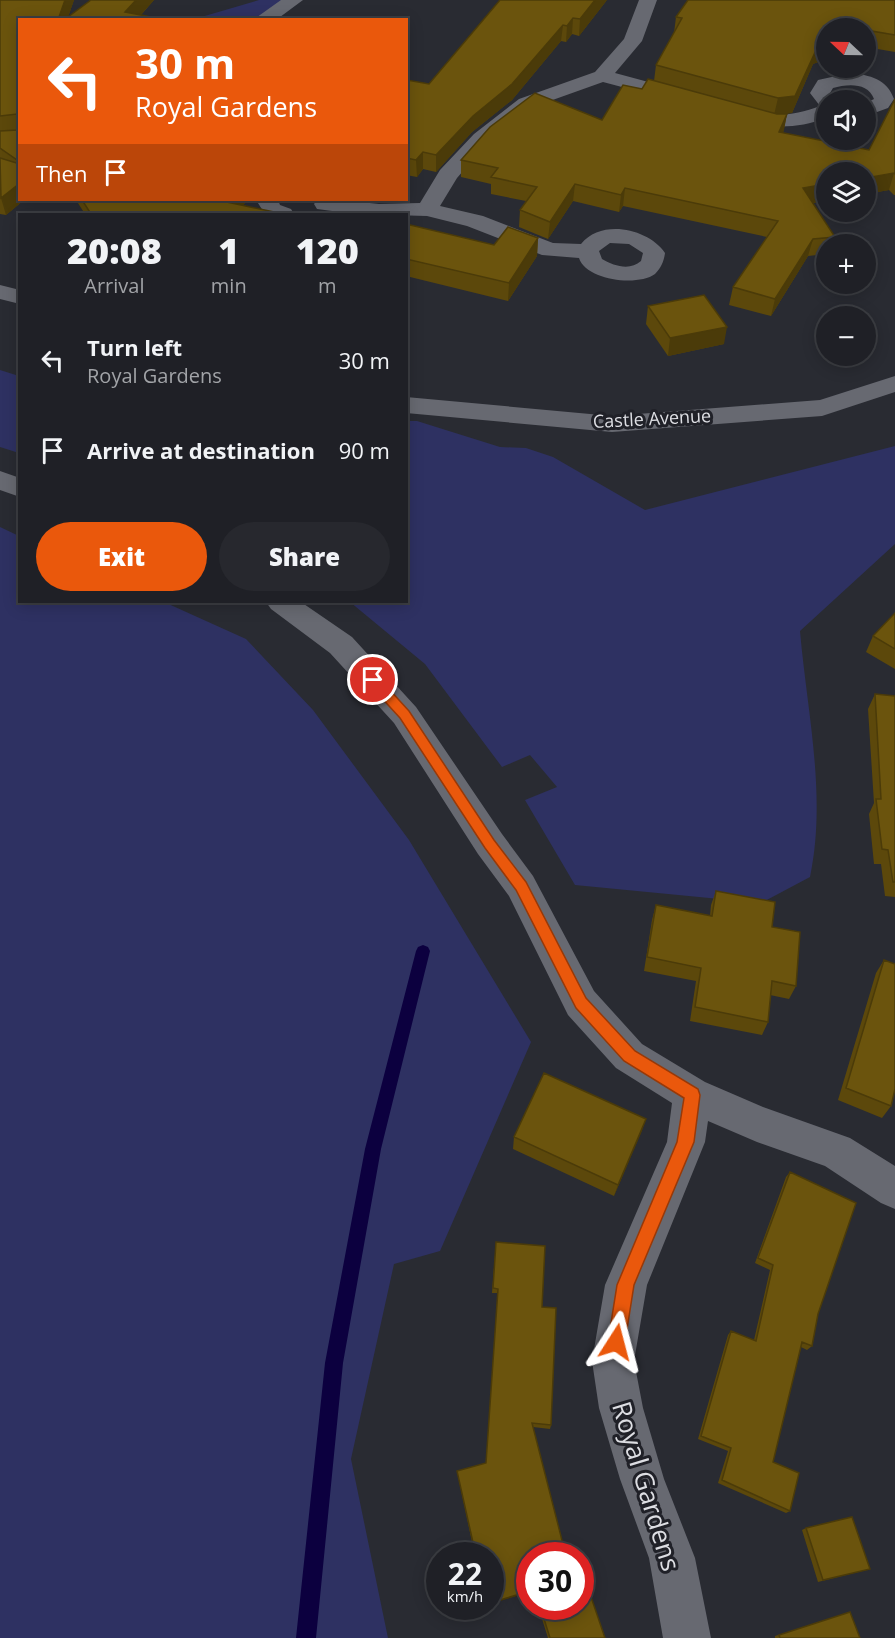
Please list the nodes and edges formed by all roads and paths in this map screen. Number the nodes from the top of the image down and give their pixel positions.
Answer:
1 (294, 0) edge
2 (648, 0) edge
3 (265, 18) edge
4 (602, 76) junction
5 (822, 90) edge
6 (706, 105) edge
7 (876, 106) edge
8 (727, 111) edge
9 (816, 115) edge
10 (267, 201) edge
11 (319, 206) edge
12 (427, 209) junction
13 (280, 213) edge
14 (588, 251) dead end
15 (0, 292) edge
16 (18, 296) edge
17 (895, 384) edge
18 (408, 405) edge
19 (0, 480) edge
20 (18, 487) edge
21 (282, 603) edge
22 (692, 1095) junction
23 (895, 1189) edge
24 (687, 1638) edge

1 - 3 street
2 - 4 street
4 - 6 street
4 - 12 street
5 - 7 street
8 - 9 street
10 - 13 street
11 - 12 street
12 - 14 street
15 - 16 street
17 - 18 street, Castle Avenue
19 - 20 street
21 - 22 street
22 - 23 street
22 - 24 street, Royal Gardens

